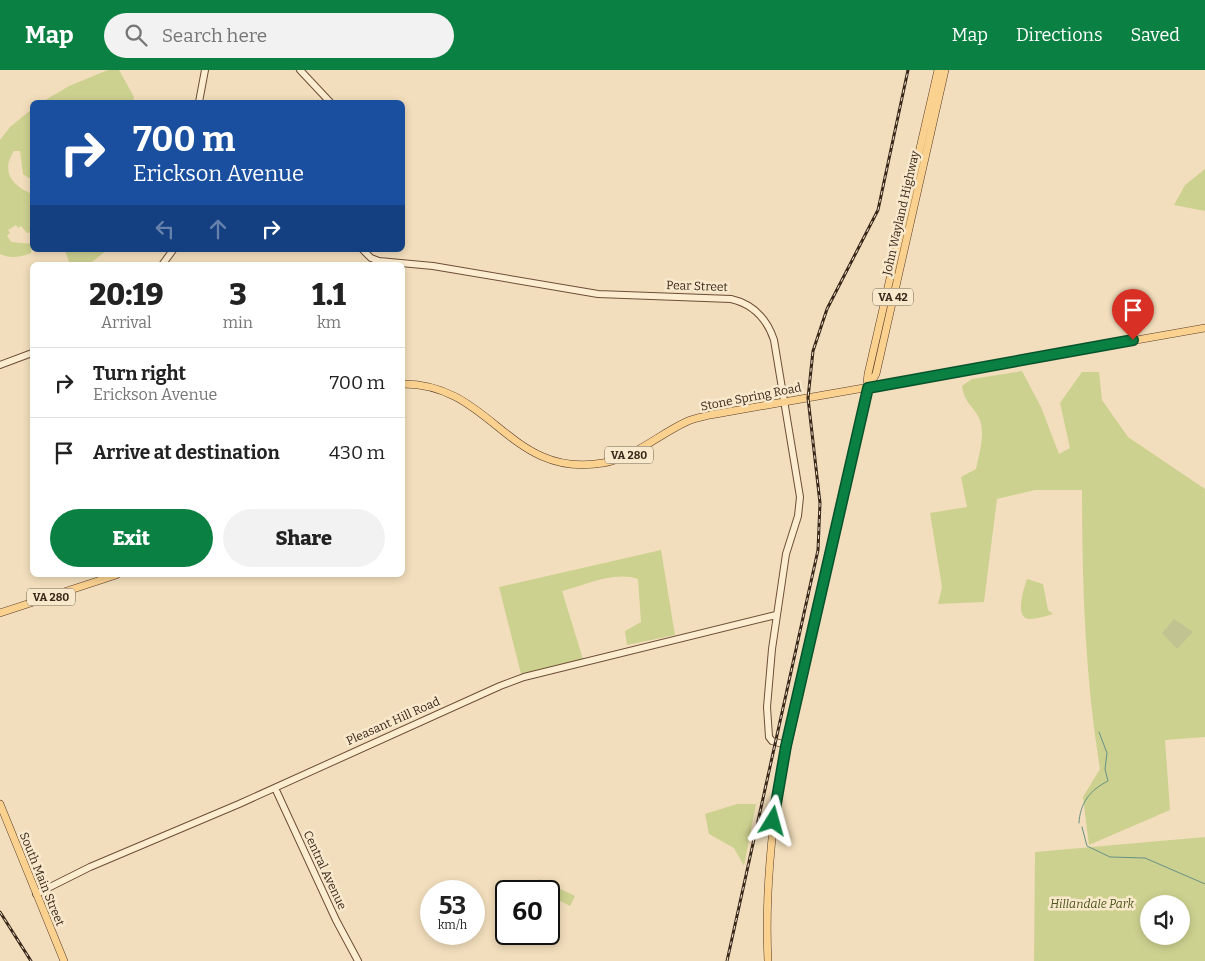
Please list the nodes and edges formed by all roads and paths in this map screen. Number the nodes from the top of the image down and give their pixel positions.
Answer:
1 (205, 70) edge
2 (300, 70) edge
3 (938, 70) edge
4 (945, 70) edge
5 (199, 100) edge
6 (328, 100) edge
7 (365, 252) edge
8 (390, 262) edge
9 (405, 263) edge
10 (1205, 328) edge
11 (30, 354) edge
12 (0, 365) edge
13 (405, 384) edge
14 (868, 388) junction
15 (785, 402) junction
16 (110, 577) edge
17 (0, 613) edge
18 (776, 615) junction
19 (786, 746) junction
20 (275, 788) junction
21 (0, 804) edge
22 (36, 894) junction
23 (64, 961) edge
24 (358, 961) edge
25 (768, 961) edge

1 - 5 street
2 - 6 street
3 - 14 main road, John Wayland Highway / VA 42
4 - 14 main road, John Wayland Highway / VA 42
7 - 8 street, Pear Street
9 - 15 street, Pear Street
10 - 14 main road, Stone Spring Road
11 - 12 street
13 - 15 main road, Stone Spring Road / VA 280
14 - 15 main road, Stone Spring Road / VA 280
14 - 19 main road, VA 42
15 - 18 street, Pear Street
16 - 17 main road, VA 280
18 - 19 street, Pear Street
18 - 20 street, Pleasant Hill Road
19 - 25 main road, VA 42
20 - 22 street, Pleasant Hill Road
20 - 24 street, Central Avenue
21 - 22 main road, South Main Street
22 - 23 main road, South Main Street

